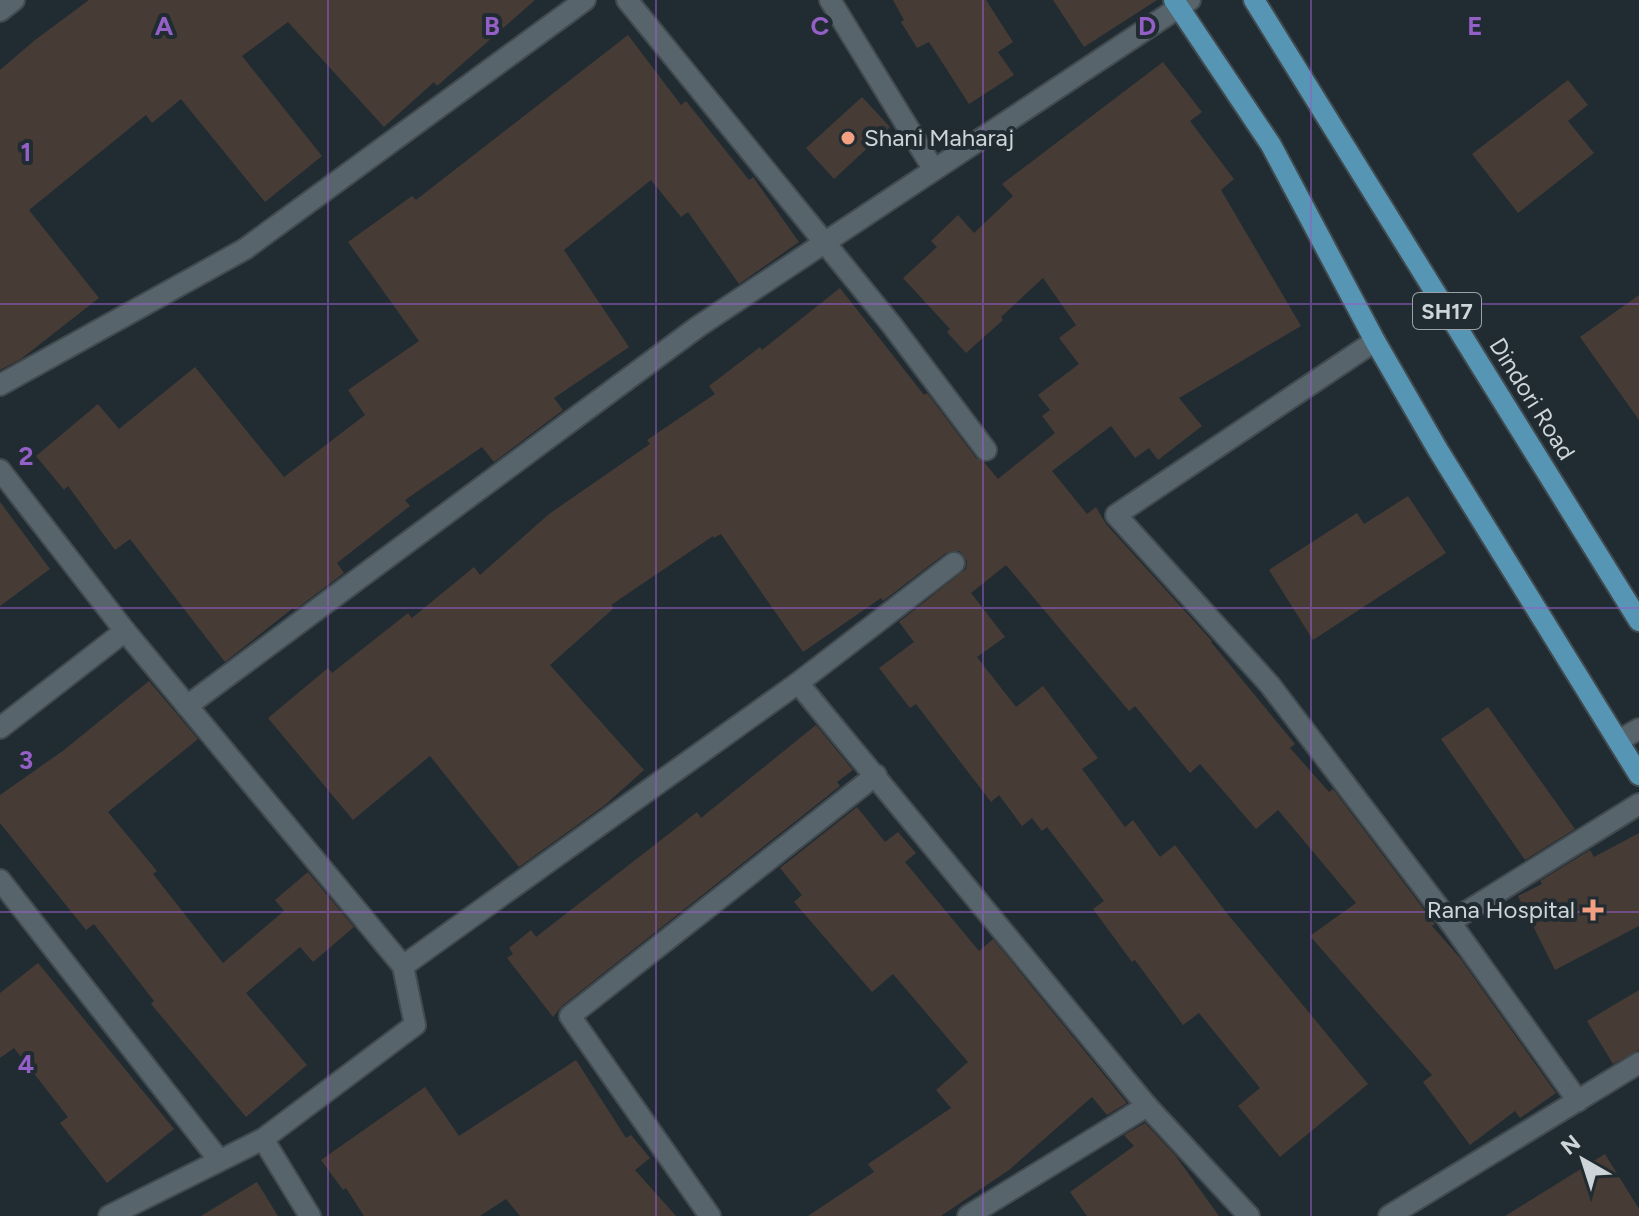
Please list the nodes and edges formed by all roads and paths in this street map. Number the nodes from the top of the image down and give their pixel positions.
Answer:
1 (14, 0) edge
2 (585, 0) edge
3 (627, 0) edge
4 (830, 0) edge
5 (1254, 0) edge
6 (1181, 3) edge
7 (0, 11) edge
8 (934, 170) junction
9 (825, 243) junction
10 (1375, 341) junction
11 (0, 385) edge
12 (986, 450) dead end
13 (0, 470) edge
14 (954, 563) dead end
15 (1639, 621) edge
16 (125, 631) junction
17 (798, 683) junction
18 (187, 706) junction
19 (0, 728) edge
20 (1639, 729) edge
21 (1618, 741) junction
22 (876, 775) junction
23 (1639, 775) edge
24 (1639, 804) edge
25 (0, 880) edge
26 (1450, 922) junction
27 (403, 966) junction
28 (1639, 1063) edge
29 (1578, 1101) junction
30 (1147, 1106) junction
31 (263, 1139) junction
32 (219, 1160) junction
33 (109, 1216) edge
34 (310, 1216) edge
35 (710, 1216) edge
36 (968, 1216) edge
37 (1249, 1216) edge
38 (1389, 1216) edge

1 - 7 street
2 - 11 street
3 - 9 street
4 - 8 street
5 - 15 main road, Dindori Road / SH17
6 - 8 street
6 - 10 main road
8 - 9 street
9 - 12 street
9 - 18 street
10 - 21 main road
10 - 26 street
13 - 16 street
14 - 17 street
16 - 18 street
16 - 19 street
17 - 22 street
17 - 27 street
18 - 27 street
20 - 21 street
21 - 23 main road
22 - 30 street
22 - 35 street
24 - 26 street
25 - 32 street
26 - 29 street
27 - 31 street
28 - 29 street
29 - 38 street
30 - 36 street
30 - 37 street
31 - 32 street
31 - 34 street
32 - 33 street

